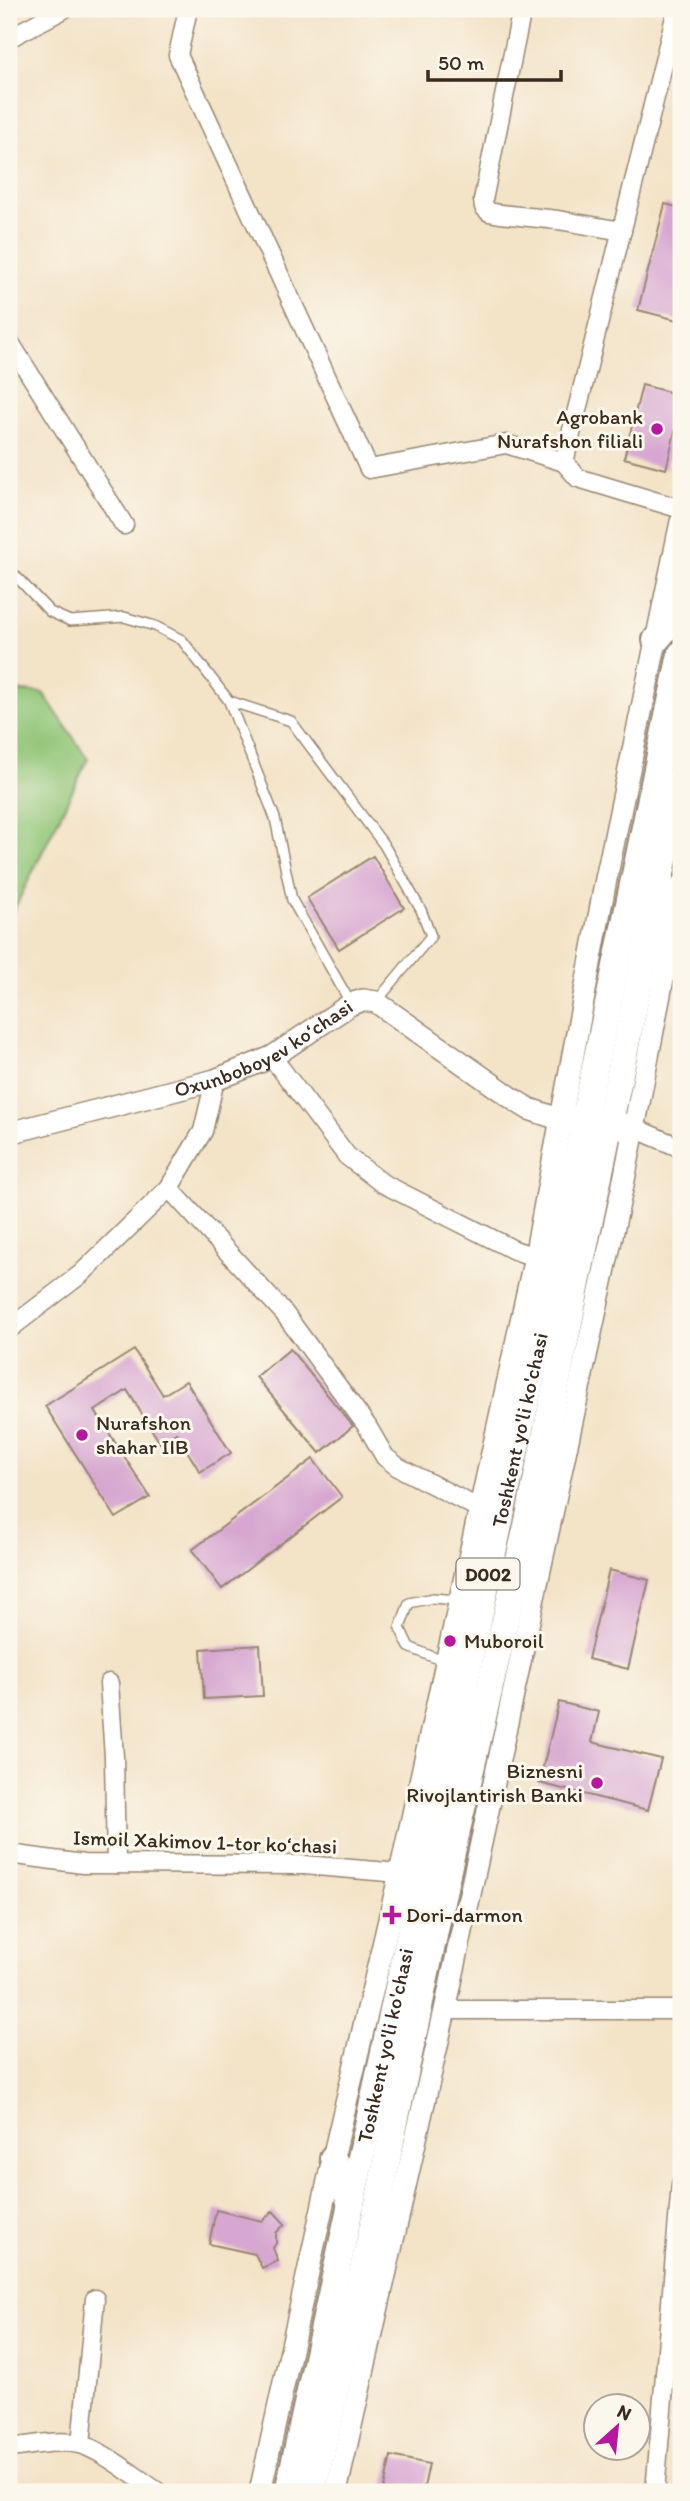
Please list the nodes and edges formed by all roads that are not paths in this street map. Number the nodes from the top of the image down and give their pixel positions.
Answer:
1 (64, 9) edge
2 (188, 9) edge
3 (522, 9) edge
4 (677, 9) edge
5 (9, 38) edge
6 (622, 231) junction
7 (9, 341) edge
8 (564, 462) junction
9 (681, 509) edge
10 (681, 522) edge
11 (124, 525) dead end
12 (9, 569) edge
13 (681, 611) edge
14 (656, 640) junction
15 (681, 654) edge
16 (229, 701) junction
17 (681, 777) edge
18 (681, 886) edge
19 (674, 962) edge
20 (376, 1002) junction
21 (351, 1003) junction
22 (272, 1057) junction
23 (215, 1080) junction
24 (572, 1120) junction
25 (623, 1126) junction
26 (9, 1133) edge
27 (681, 1148) edge
28 (169, 1188) junction
29 (535, 1257) junction
30 (9, 1329) edge
31 (480, 1509) junction
32 (538, 1523) junction
33 (460, 1600) junction
34 (446, 1663) junction
35 (109, 1683) dead end
36 (9, 1854) edge
37 (116, 1864) junction
38 (400, 1873) junction
39 (445, 2010) junction
40 (681, 2010) edge
41 (333, 2158) junction
42 (681, 2184) edge
43 (363, 2211) junction
44 (391, 2246) junction
45 (95, 2299) dead end
46 (81, 2444) junction
47 (9, 2448) edge
48 (158, 2492) edge
49 (260, 2492) edge
50 (288, 2492) edge
51 (312, 2492) edge
52 (336, 2492) edge
53 (655, 2492) edge

1 - 5 street
2 - 8 street
3 - 6 street
4 - 6 street
6 - 8 street
7 - 11 street
8 - 9 street
10 - 14 street
12 - 16 lane
13 - 14 main road
14 - 24 street
15 - 24 main road, Toshkent yo'li ko'chasi / D002
16 - 20 lane
16 - 21 lane
17 - 25 main road, Toshkent yo'li ko'chasi / D002
18 - 19 street
19 - 25 street
20 - 21 street, Oxunboboyev ko‘chasi
20 - 24 street, Oxunboboyev ko‘chasi
21 - 22 street, Oxunboboyev ko‘chasi
22 - 23 street, Oxunboboyev ko‘chasi
22 - 29 street
23 - 26 street, Oxunboboyev ko‘chasi
23 - 28 street
24 - 25 main road, Oxunboboyev ko‘chasi
24 - 29 street
24 - 43 main road, Toshkent yo'li ko'chasi / D002
25 - 27 street
25 - 32 main road, Toshkent yo'li ko'chasi / D002
28 - 30 street
28 - 31 street
29 - 31 street
31 - 33 street
32 - 39 street
32 - 43 main road, Toshkent yo'li ko'chasi / D002
33 - 34 street
33 - 34 lane
34 - 38 street
35 - 37 street
36 - 37 street, Ismoil Xakimov 1-tor ko‘chasi
37 - 38 street, Ismoil Xakimov 1-tor ko‘chasi
38 - 41 street
39 - 40 street
39 - 44 street
41 - 43 main road
41 - 49 street
42 - 53 street
43 - 44 main road
43 - 50 main road, Toshkent yo'li ko'chasi / D002
43 - 51 main road, Toshkent yo'li ko'chasi / D002
44 - 52 street
45 - 46 street
46 - 47 street
46 - 48 street

